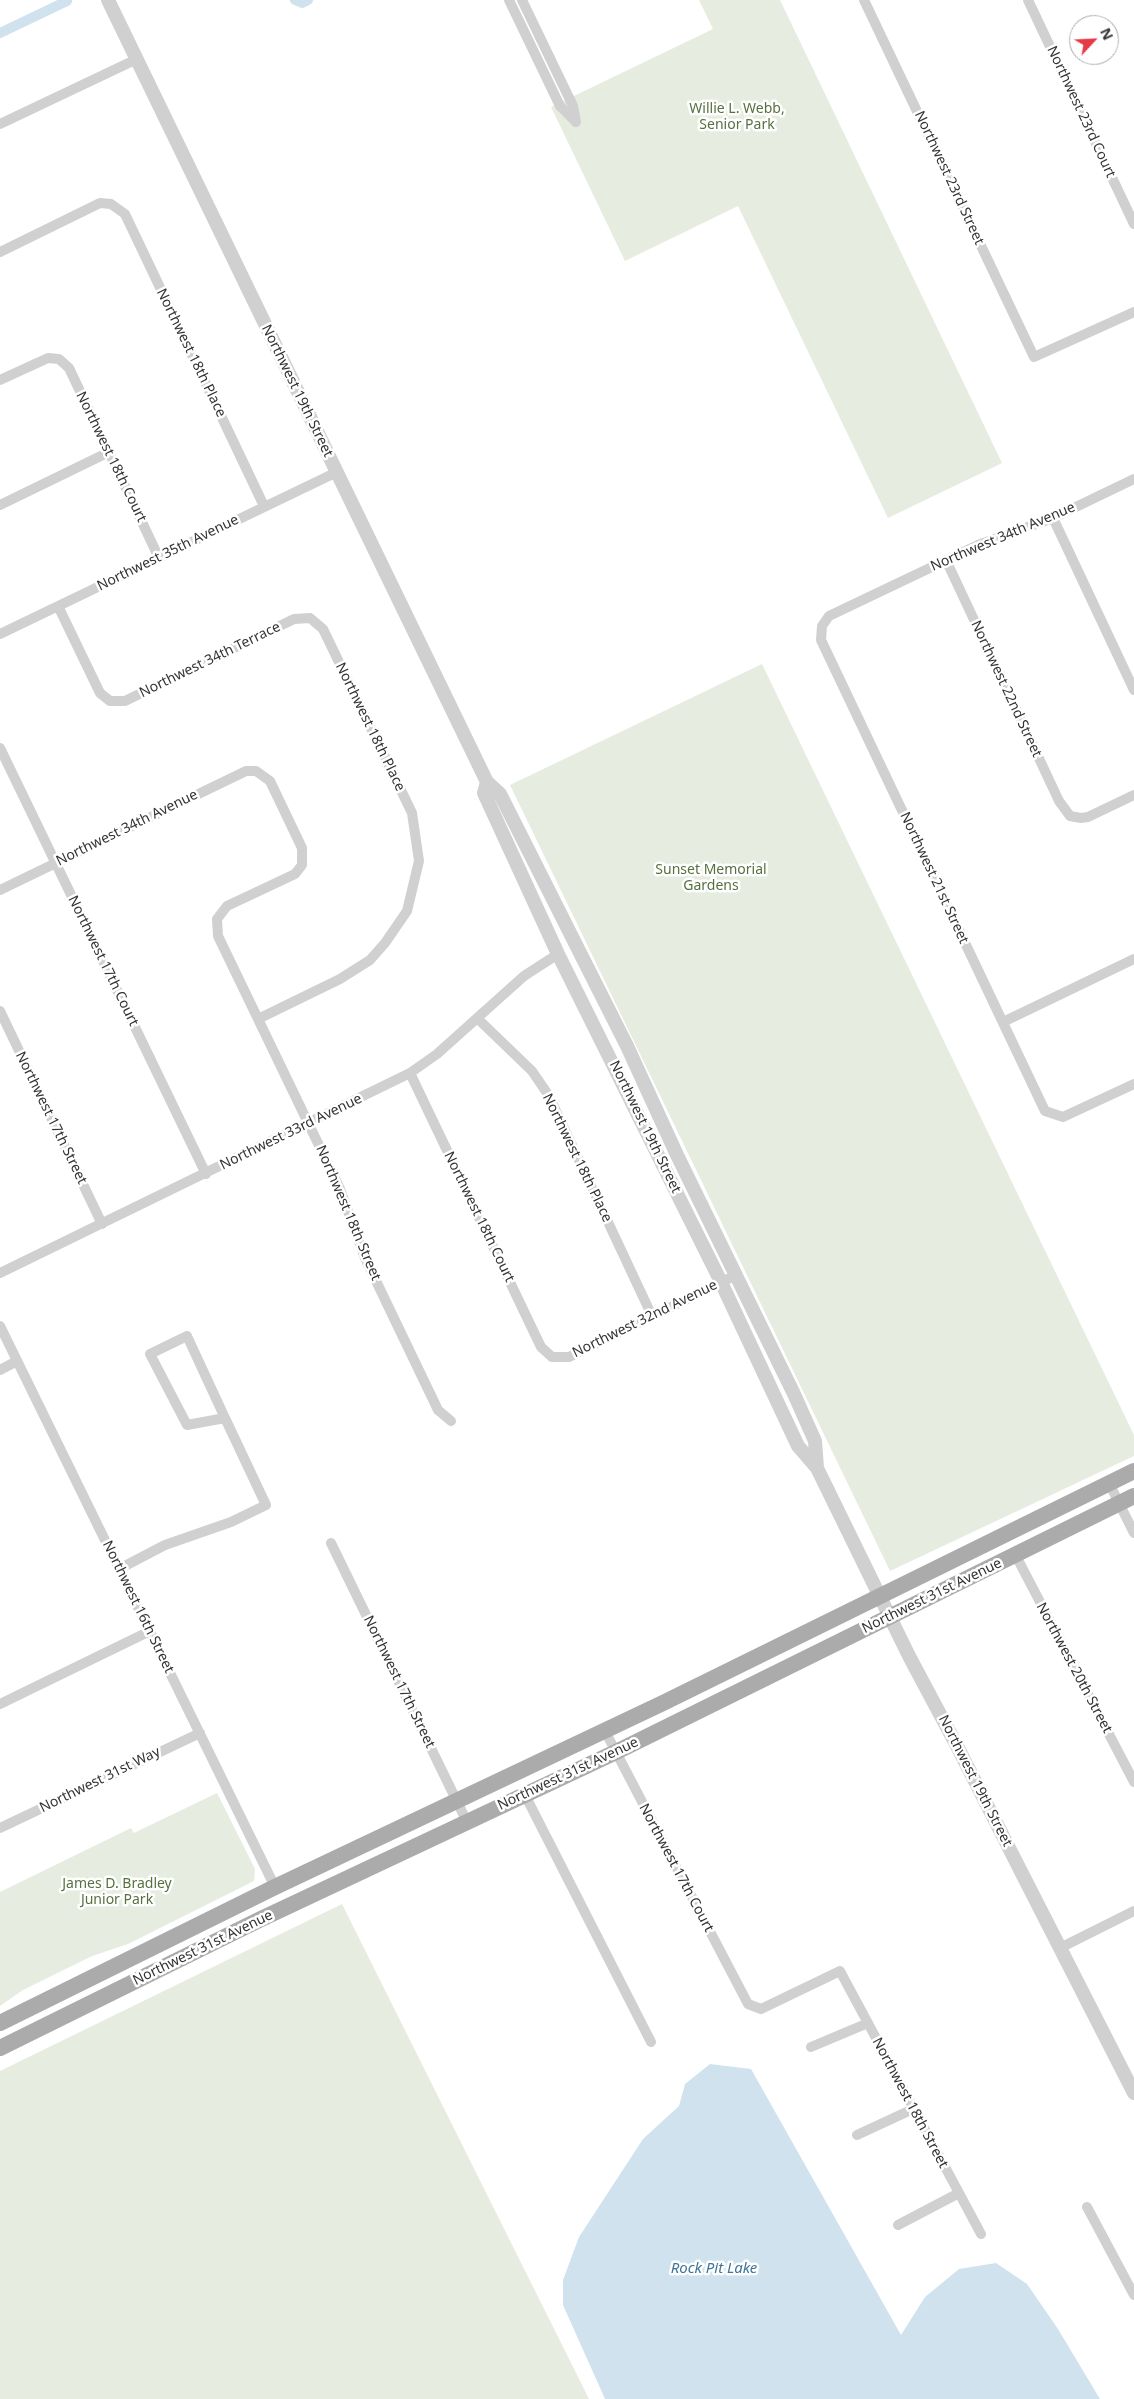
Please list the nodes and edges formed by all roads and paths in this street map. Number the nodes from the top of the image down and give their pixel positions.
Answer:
1 (108, 0) edge
2 (509, 0) edge
3 (522, 0) edge
4 (864, 0) edge
5 (1028, 0) edge
6 (137, 59) junction
7 (0, 124) edge
8 (1134, 224) edge
9 (0, 252) edge
10 (1134, 312) edge
11 (0, 380) edge
12 (108, 452) junction
13 (337, 472) junction
14 (1134, 479) edge
15 (0, 506) edge
16 (264, 506) junction
17 (1053, 518) junction
18 (159, 558) junction
19 (946, 560) junction
20 (58, 606) junction
21 (310, 618) joint
22 (822, 626) joint
23 (0, 634) edge
24 (1134, 690) edge
25 (0, 748) edge
26 (3, 761) edge
27 (487, 782) junction
28 (1134, 795) edge
29 (56, 863) junction
30 (0, 890) edge
31 (216, 918) joint
32 (558, 954) junction
33 (1134, 959) edge
34 (0, 1011) edge
35 (477, 1018) junction
36 (258, 1019) junction
37 (1003, 1022) junction
38 (410, 1073) junction
39 (1134, 1084) edge
40 (308, 1123) junction
41 (206, 1174) junction
42 (102, 1224) junction
43 (0, 1273) edge
44 (736, 1275) junction
45 (721, 1282) junction
46 (652, 1316) junction
47 (0, 1326) edge
48 (552, 1357) joint
49 (17, 1361) junction
50 (0, 1370) edge
51 (225, 1418) junction
52 (451, 1421) dead end
53 (817, 1468) junction
54 (1134, 1471) edge
55 (1109, 1483) junction
56 (1134, 1496) edge
57 (1118, 1503) junction
58 (1134, 1534) edge
59 (331, 1543) dead end
60 (1015, 1554) junction
61 (119, 1568) junction
62 (880, 1597) junction
63 (889, 1617) junction
64 (150, 1631) junction
65 (0, 1704) edge
66 (606, 1731) junction
67 (200, 1733) junction
68 (616, 1752) junction
69 (1133, 1779) edge
70 (525, 1795) junction
71 (458, 1802) junction
72 (467, 1822) junction
73 (0, 1828) edge
74 (275, 1888) junction
75 (1134, 1911) edge
76 (261, 1919) junction
77 (1060, 1948) junction
78 (840, 1971) joint
79 (0, 2023) edge
80 (868, 2023) junction
81 (651, 2042) dead end
82 (811, 2047) dead end
83 (0, 2048) edge
84 (1134, 2093) edge
85 (913, 2109) junction
86 (857, 2135) dead end
87 (959, 2193) junction
88 (1087, 2207) dead end
89 (898, 2225) dead end
90 (980, 2234) dead end
91 (1134, 2295) edge

1 - 6 street, Northwest 19th Street
2 - 3 street
4 - 10 street, Northwest 23rd Street
5 - 8 street, Northwest 23rd Court
6 - 7 street
6 - 13 street, Northwest 19th Street
9 - 16 street, Northwest 18th Place
11 - 12 street, Northwest 18th Court
12 - 15 street
12 - 18 street, Northwest 18th Court
13 - 16 street, Northwest 35th Avenue
13 - 27 street, Northwest 19th Street
14 - 17 street, Northwest 34th Avenue
16 - 18 street, Northwest 35th Avenue
17 - 19 street, Northwest 34th Avenue
17 - 24 street
18 - 20 street, Northwest 35th Avenue
19 - 22 street, Northwest 34th Avenue
19 - 28 street, Northwest 22nd Street
20 - 21 street, Northwest 34th Terrace
20 - 23 street, Northwest 35th Avenue
21 - 36 street, Northwest 18th Place
22 - 37 street, Northwest 21st Street
25 - 26 street, Northwest 17th Court
26 - 29 street, Northwest 17th Court
27 - 32 street, Northwest 19th Street
27 - 44 street, Northwest 19th Street
29 - 30 street, Northwest 34th Avenue
29 - 31 street, Northwest 34th Avenue
29 - 41 street, Northwest 17th Court
31 - 36 street, Northwest 18th Street
32 - 35 street, Northwest 33rd Avenue
32 - 45 street, Northwest 19th Street
33 - 37 street
34 - 42 street, Northwest 17th Street
35 - 38 street, Northwest 33rd Avenue
35 - 46 street, Northwest 18th Place
36 - 40 street, Northwest 18th Street
37 - 39 street, Northwest 21st Street
38 - 40 street, Northwest 33rd Avenue
38 - 48 street, Northwest 18th Court
40 - 41 street, Northwest 33rd Avenue
40 - 52 street, Northwest 18th Street
41 - 42 street, Northwest 33rd Avenue
42 - 43 street, Northwest 33rd Avenue
44 - 45 street, Northwest 32nd Avenue
44 - 53 street, Northwest 19th Street
45 - 46 street, Northwest 32nd Avenue
45 - 53 street, Northwest 19th Street
46 - 48 street, Northwest 32nd Avenue
47 - 49 street, Northwest 16th Street
49 - 50 street
49 - 61 street, Northwest 16th Street
51 - 51 street
51 - 61 street
53 - 62 street, Northwest 19th Street
54 - 55 main road, Northwest 31st Avenue
55 - 57 street
55 - 62 main road, Northwest 31st Avenue
56 - 57 main road, Northwest 31st Avenue
57 - 58 street
57 - 60 main road, Northwest 31st Avenue
59 - 71 street, Northwest 17th Street
60 - 63 main road, Northwest 31st Avenue
60 - 69 street, Northwest 20th Street
61 - 64 street, Northwest 16th Street
62 - 63 street, Northwest 19th Street
62 - 66 main road, Northwest 31st Avenue
63 - 68 main road, Northwest 31st Avenue
63 - 77 street, Northwest 19th Street
64 - 65 street
64 - 67 street, Northwest 16th Street
66 - 68 street, Northwest 17th Court
66 - 71 main road, Northwest 31st Avenue
67 - 73 street, Northwest 31st Way
67 - 74 street, Northwest 16th Street
68 - 70 main road, Northwest 31st Avenue
68 - 78 street, Northwest 17th Court
70 - 72 main road, Northwest 31st Avenue
70 - 81 street
71 - 72 street, Northwest 17th Street
71 - 74 main road, Northwest 31st Avenue
72 - 76 main road, Northwest 31st Avenue
74 - 76 main road
74 - 79 main road, Northwest 31st Avenue
75 - 77 street
76 - 83 main road, Northwest 31st Avenue
77 - 84 street, Northwest 19th Street
78 - 80 street, Northwest 18th Street
80 - 82 street
80 - 85 street, Northwest 18th Street
85 - 86 street
85 - 87 street, Northwest 18th Street
87 - 89 street
87 - 90 street, Northwest 18th Street
88 - 91 street

